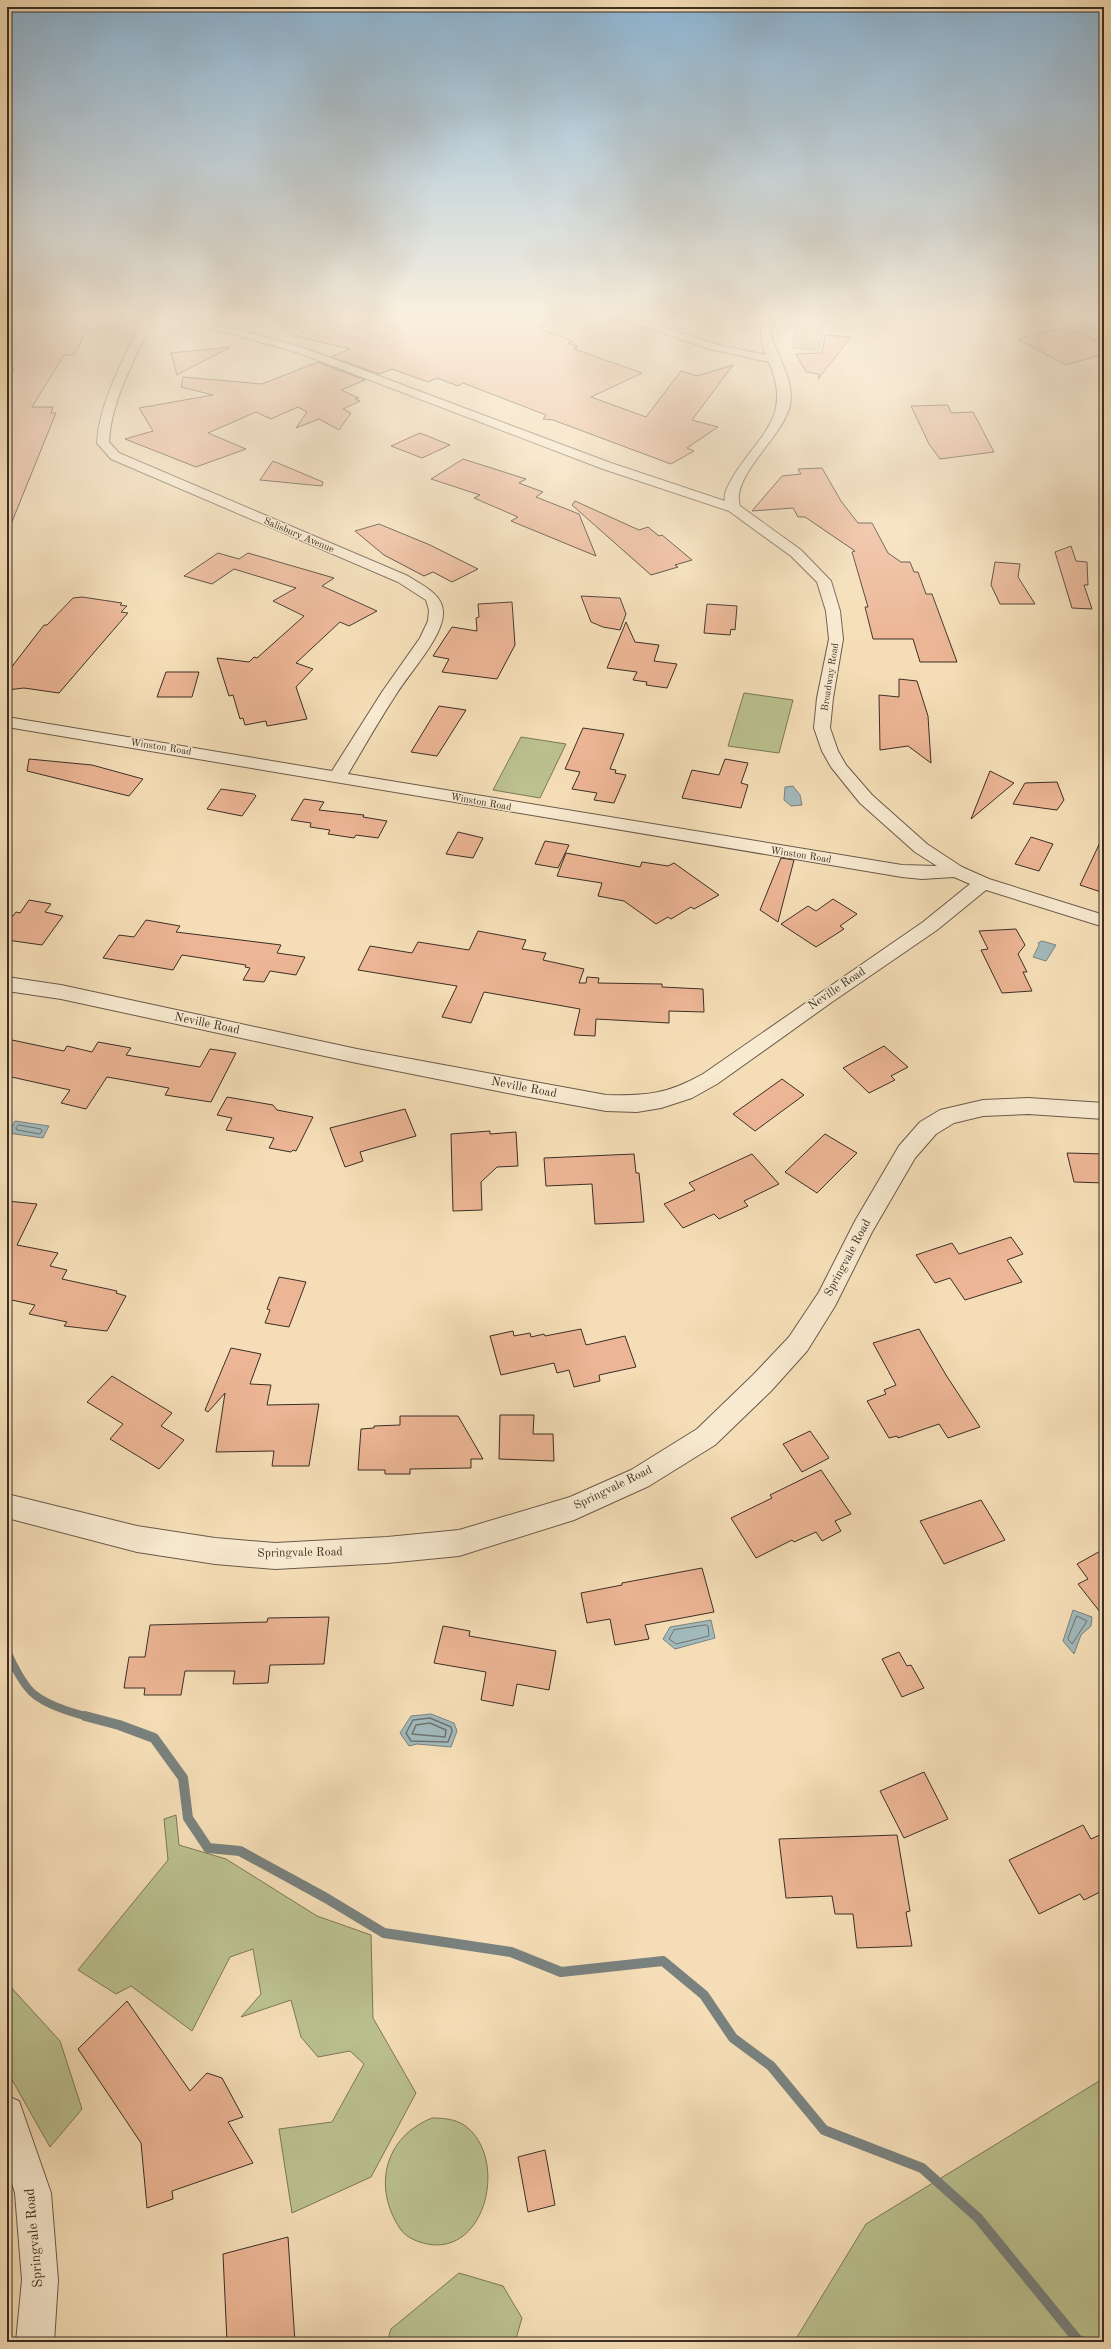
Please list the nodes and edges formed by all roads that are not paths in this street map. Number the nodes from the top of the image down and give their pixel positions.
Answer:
1 (106, 425) edge
2 (498, 425) edge
3 (775, 425) edge
4 (734, 508) junction
5 (7, 722) edge
6 (337, 777) junction
7 (956, 871) junction
8 (983, 884) junction
9 (1104, 921) edge
10 (7, 984) edge
11 (1104, 1111) edge
12 (7, 1506) edge
13 (7, 2113) edge
14 (35, 2342) edge

1 - 6 street, Salisbury Avenue
2 - 4 street, Broadway Road
3 - 4 street
4 - 7 street, Broadway Road
5 - 6 street, Winston Road
6 - 7 street, Winston Road
7 - 8 street, Broadway Road
8 - 9 street, Broadway Road
8 - 10 street, Neville Road
11 - 12 street, Springvale Road
13 - 14 street, Springvale Road

